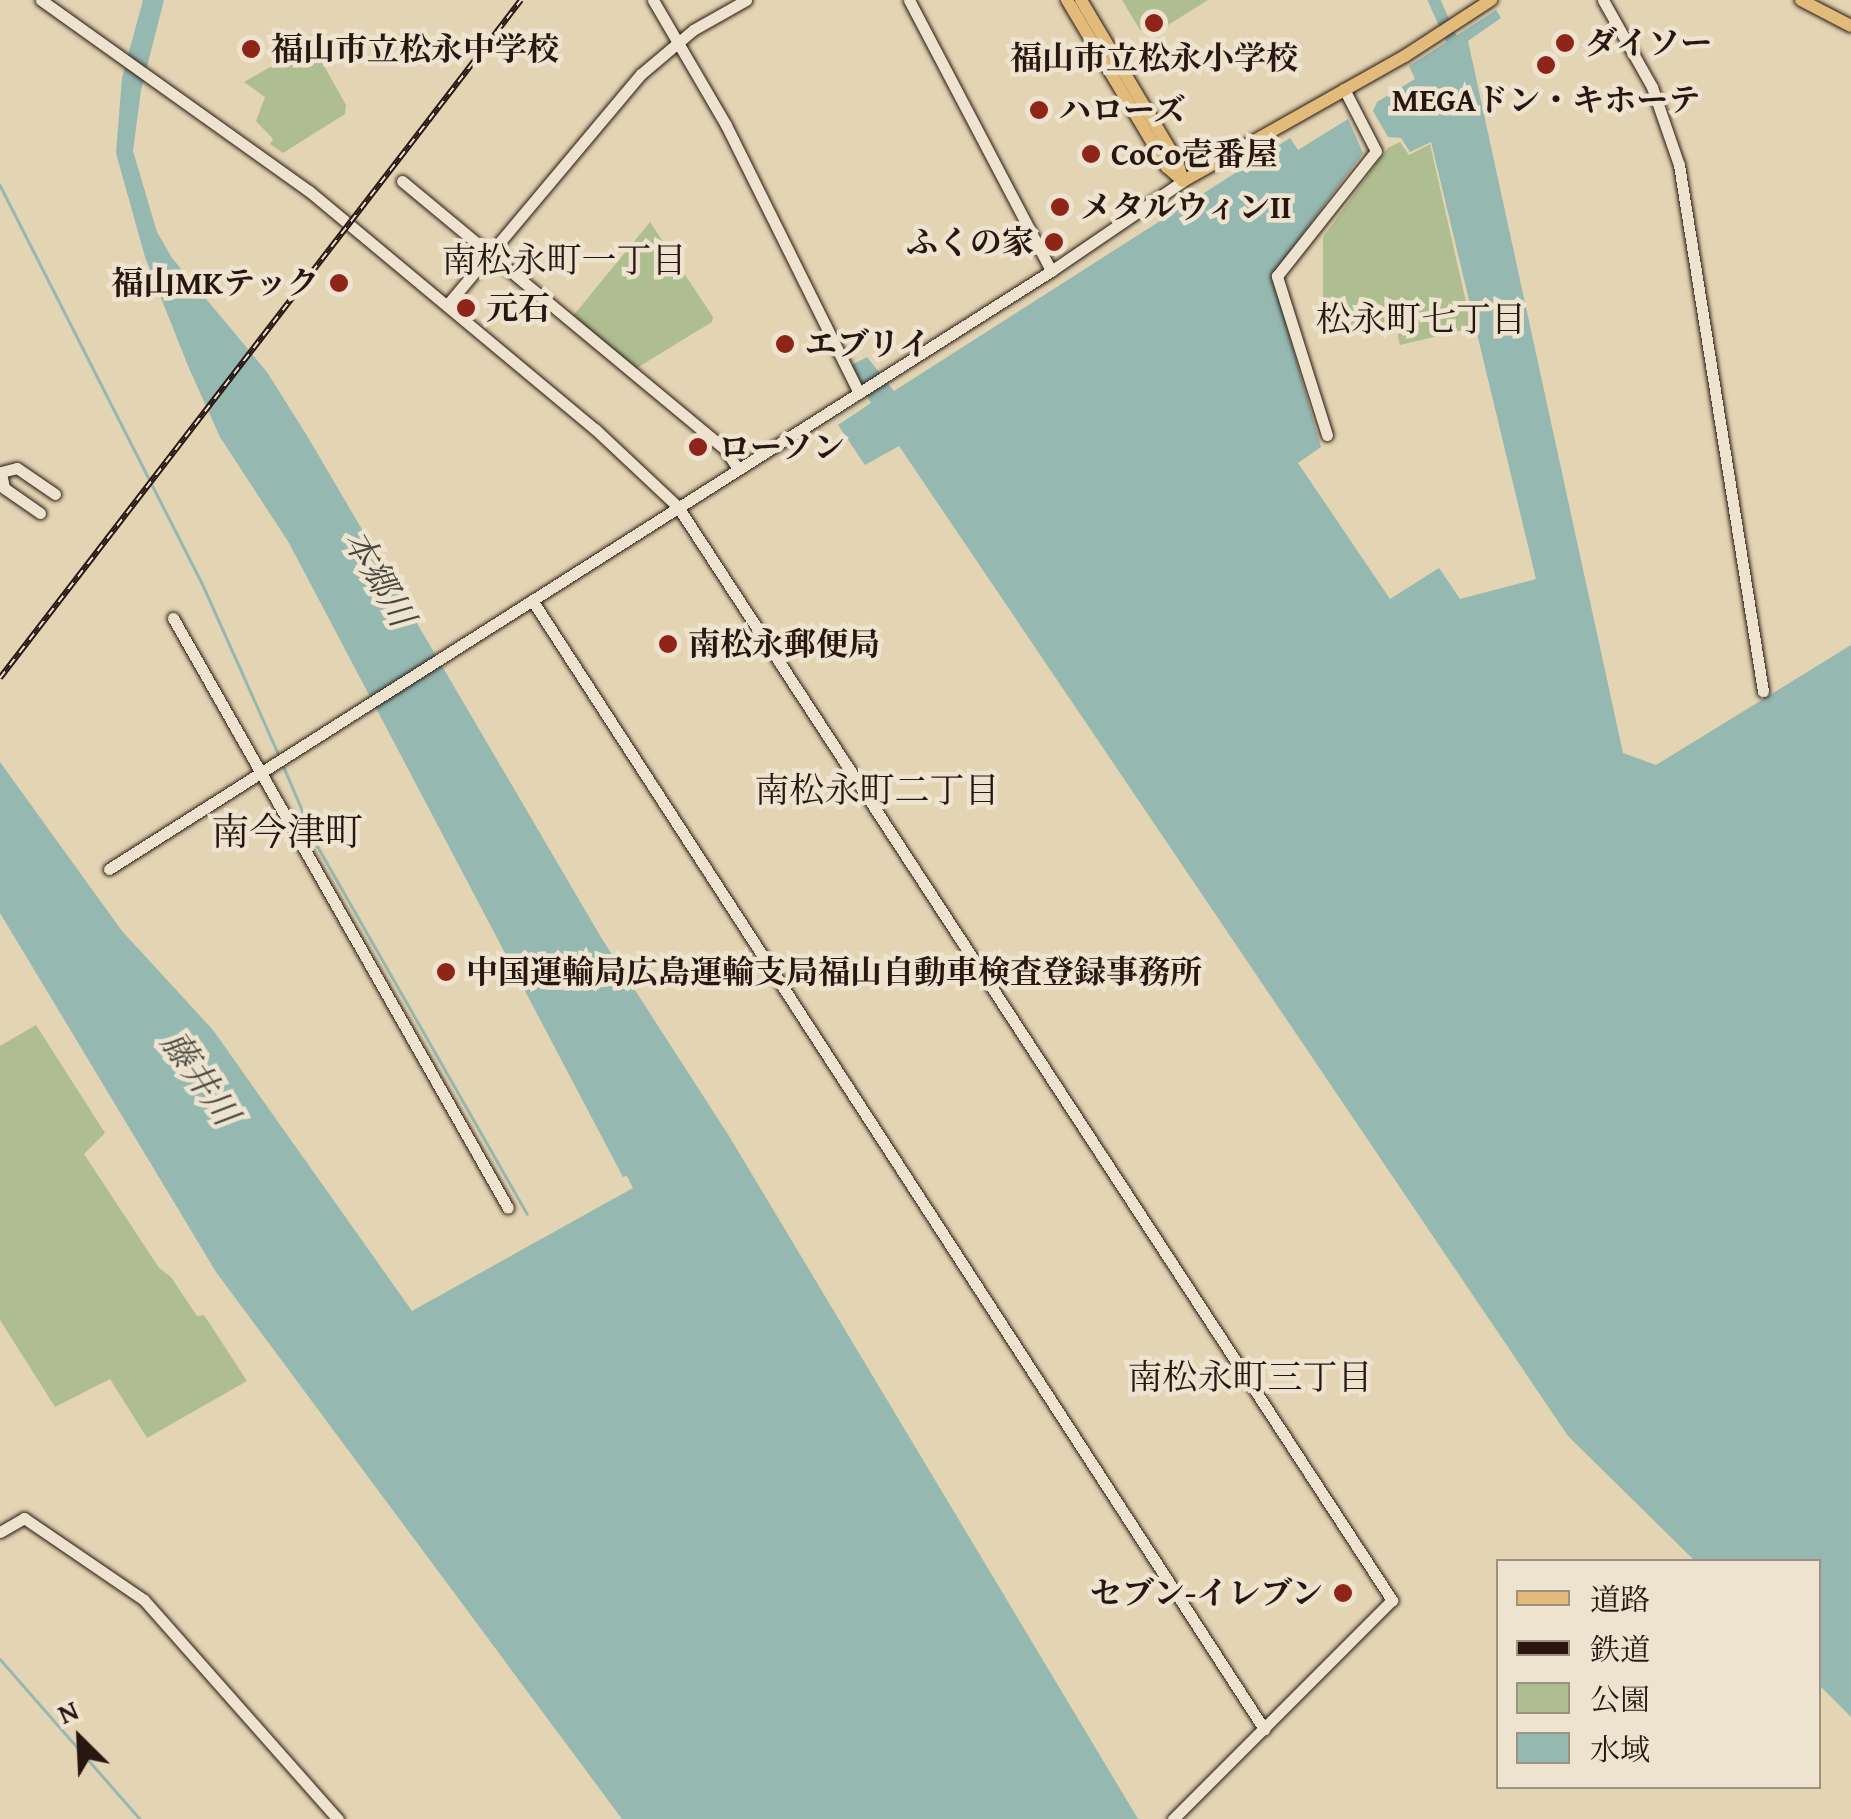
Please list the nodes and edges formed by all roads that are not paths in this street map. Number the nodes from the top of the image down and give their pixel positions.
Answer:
1 (41, 0) edge
2 (652, 0) edge
3 (746, 0) edge
4 (910, 0) edge
5 (1067, 0) edge
6 (1081, 0) edge
7 (1491, 0) edge
8 (1603, 0) edge
9 (1801, 0) edge
10 (1851, 26) edge
11 (677, 43) junction
12 (1344, 89) junction
13 (402, 181) dead end
14 (1183, 182) junction
15 (490, 253) junction
16 (1051, 272) junction
17 (446, 305) junction
18 (861, 392) junction
19 (1327, 435) dead end
20 (738, 469) junction
21 (1, 471) edge
22 (55, 494) dead end
23 (678, 507) junction
24 (40, 513) dead end
25 (532, 600) junction
26 (172, 618) dead end
27 (1763, 692) dead end
28 (260, 774) junction
29 (109, 869) dead end
30 (508, 1208) dead end
31 (0, 1532) edge
32 (1264, 1728) junction
33 (338, 1819) edge
34 (1173, 1819) edge

1 - 17 street
2 - 11 street
3 - 11 street
4 - 16 street
5 - 14 main road
6 - 14 main road
7 - 12 main road
8 - 27 street
9 - 10 main road
11 - 15 street
11 - 18 street
12 - 14 main road
12 - 19 street
13 - 15 street
14 - 16 street
15 - 17 street
15 - 20 street
16 - 18 street
17 - 23 street
18 - 20 street
20 - 23 street
21 - 22 street
21 - 24 street
23 - 25 street
23 - 32 street
25 - 28 street
25 - 32 street
26 - 28 street
28 - 29 street
28 - 30 street
31 - 33 street
32 - 34 street

